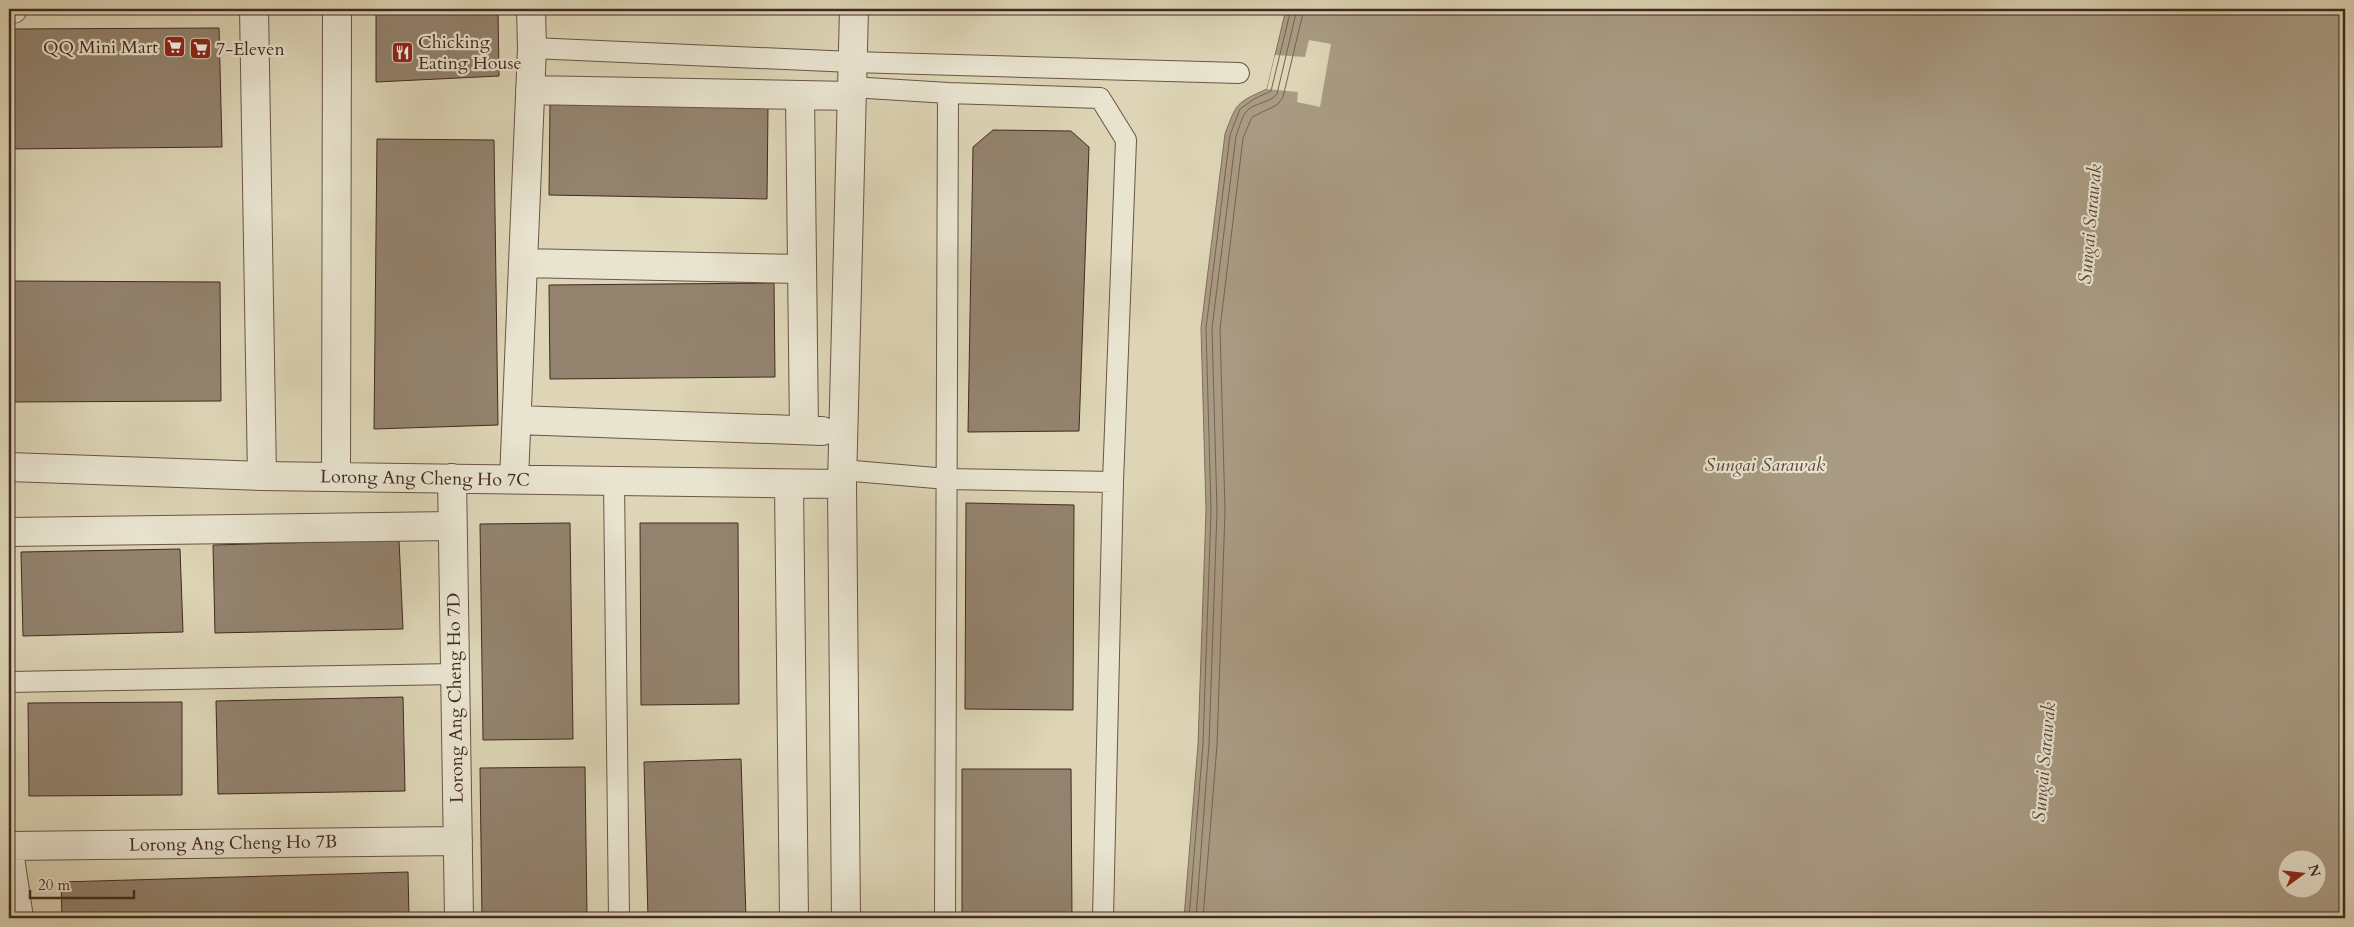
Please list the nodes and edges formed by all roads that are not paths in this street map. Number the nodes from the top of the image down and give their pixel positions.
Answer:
1 (9, 9) edge
2 (14, 9) edge
3 (254, 9) edge
4 (337, 9) edge
5 (531, 9) edge
6 (854, 9) edge
7 (532, 48) junction
8 (1239, 73) dead end
9 (852, 82) junction
10 (530, 90) junction
11 (948, 93) junction
12 (800, 95) junction
13 (523, 263) junction
14 (802, 269) junction
15 (517, 420) junction
16 (804, 430) junction
17 (843, 432) junction
18 (9, 467) edge
19 (262, 476) junction
20 (336, 477) junction
21 (842, 477) junction
22 (452, 478) junction
23 (514, 479) junction
24 (947, 479) junction
25 (614, 481) junction
26 (1113, 482) junction
27 (789, 484) junction
28 (452, 526) junction
29 (9, 532) edge
30 (455, 674) junction
31 (9, 682) edge
32 (458, 841) junction
33 (9, 846) edge
34 (9, 851) edge
35 (19, 918) edge
36 (459, 918) edge
37 (619, 918) edge
38 (794, 918) edge
39 (846, 918) edge
40 (945, 918) edge
41 (1103, 918) edge

1 - 2 street
3 - 19 street
4 - 20 street
5 - 7 street
6 - 9 street
7 - 9 lane
7 - 10 street
8 - 9 lane
9 - 11 lane
9 - 12 street
9 - 17 street
10 - 12 street
10 - 13 street
11 - 24 lane
11 - 26 lane
12 - 14 street
13 - 14 street
13 - 15 street
14 - 16 street
15 - 16 street
15 - 23 street
16 - 17 street
17 - 21 street
18 - 19 street, Lorong Ang Cheng Ho 7C
19 - 20 street, Lorong Ang Cheng Ho 7C
20 - 22 street, Lorong Ang Cheng Ho 7C
21 - 24 lane
21 - 27 street, Lorong Ang Cheng Ho 7C
21 - 39 street
22 - 23 street, Lorong Ang Cheng Ho 7C
22 - 28 street, Lorong Ang Cheng Ho 7D
23 - 25 street, Lorong Ang Cheng Ho 7C
24 - 26 lane
24 - 40 lane
25 - 27 street, Lorong Ang Cheng Ho 7C
25 - 37 lane
26 - 41 lane
27 - 38 street
28 - 29 street
28 - 30 street, Lorong Ang Cheng Ho 7D
30 - 31 lane
30 - 32 street, Lorong Ang Cheng Ho 7D
32 - 33 street, Lorong Ang Cheng Ho 7B
32 - 36 street, Lorong Ang Cheng Ho 7D
34 - 35 street

